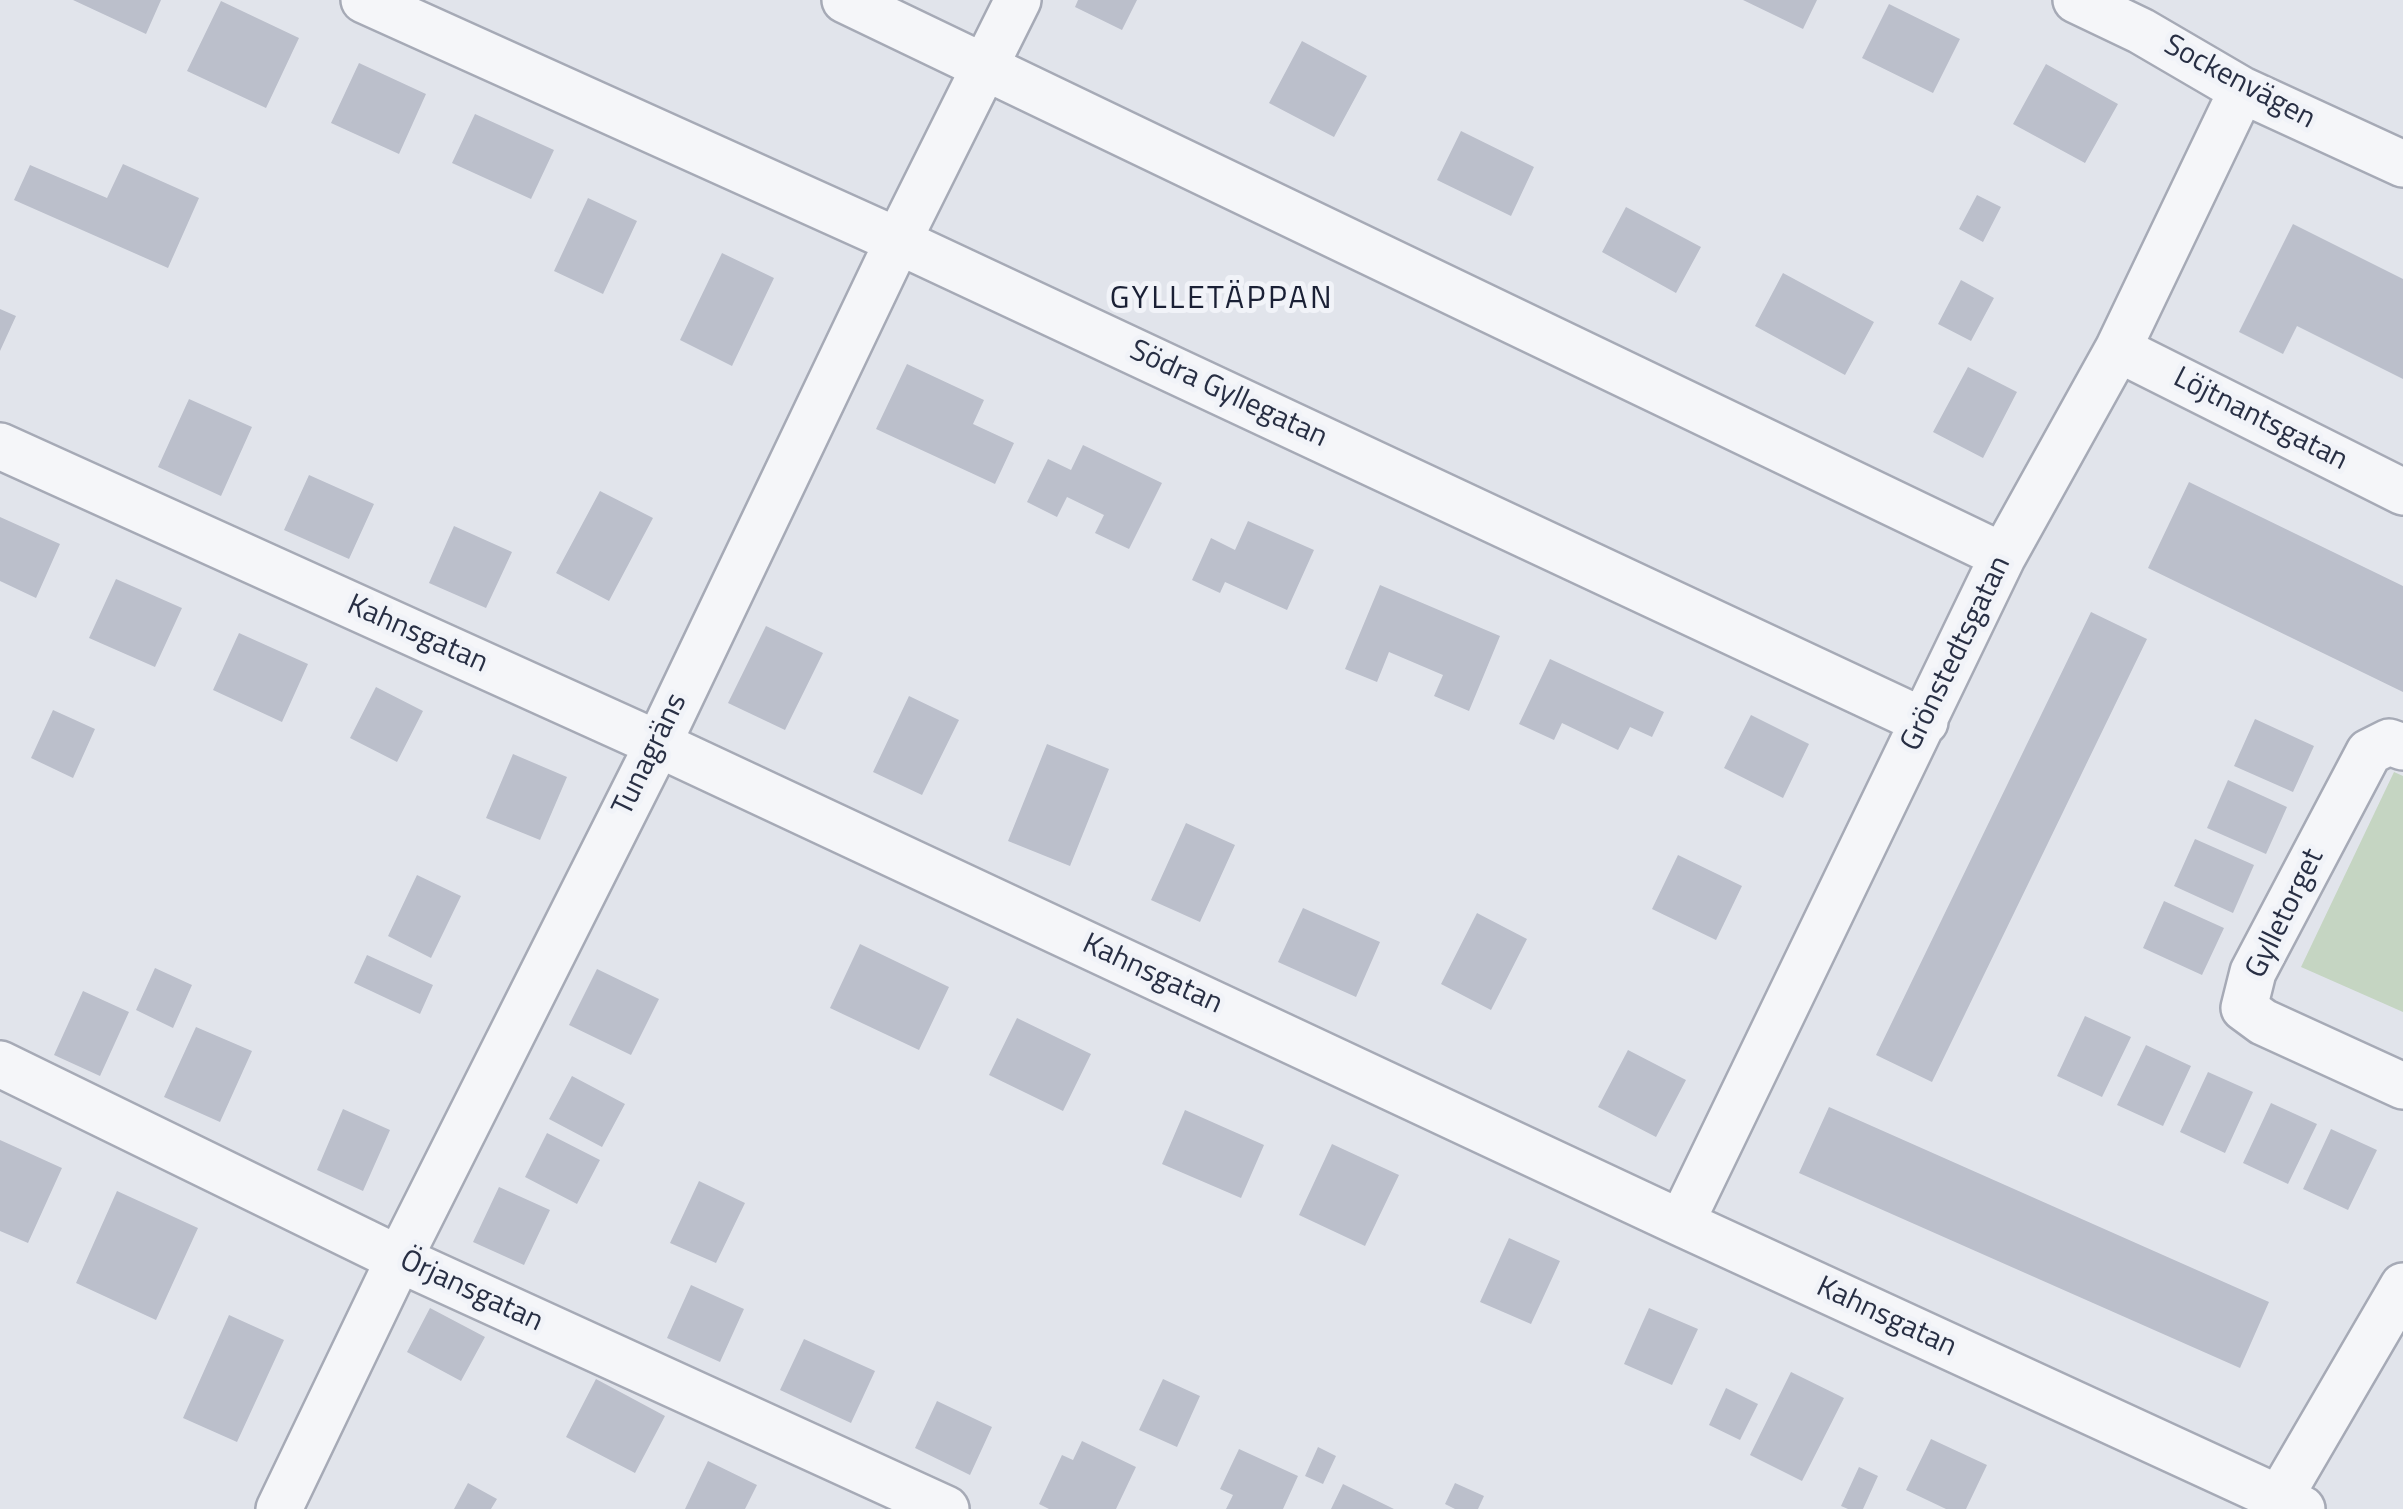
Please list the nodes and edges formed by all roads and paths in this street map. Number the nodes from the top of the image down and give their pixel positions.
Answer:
1 (364, 0) edge
2 (845, 0) edge
3 (1018, 0) edge
4 (2076, 0) edge
5 (984, 64) junction
6 (2242, 90) junction
7 (2403, 164) edge
8 (898, 241) junction
9 (2118, 349) junction
10 (0, 446) edge
11 (2403, 492) edge
12 (2003, 556) junction
13 (1925, 722) junction
14 (658, 744) junction
15 (2403, 747) edge
16 (0, 1064) edge
17 (2403, 1086) edge
18 (1681, 1223) junction
19 (399, 1259) junction
20 (2403, 1286) edge
21 (2284, 1506) edge
22 (280, 1509) edge
23 (946, 1509) edge

1 - 8 street, Södra Gyllegatan
2 - 5 street
3 - 5 street, Tunagräns
4 - 6 street, Sockenvägen
5 - 8 street, Tunagräns
5 - 12 street
6 - 7 street, Sockenvägen
6 - 9 street, Grönstedtsgatan
8 - 13 street, Södra Gyllegatan
8 - 14 street, Tunagräns
9 - 11 street, Löjtnantsgatan
9 - 12 street, Grönstedtsgatan
10 - 14 street, Kahnsgatan
12 - 13 street, Grönstedtsgatan
13 - 18 street, Grönstedtsgatan
14 - 18 street, Kahnsgatan
14 - 19 street, Tunagräns
15 - 17 street, Gylletorget
16 - 19 street, Örjansgatan
18 - 21 street, Kahnsgatan
19 - 22 street, Tunagräns
19 - 23 street, Örjansgatan
20 - 21 street

